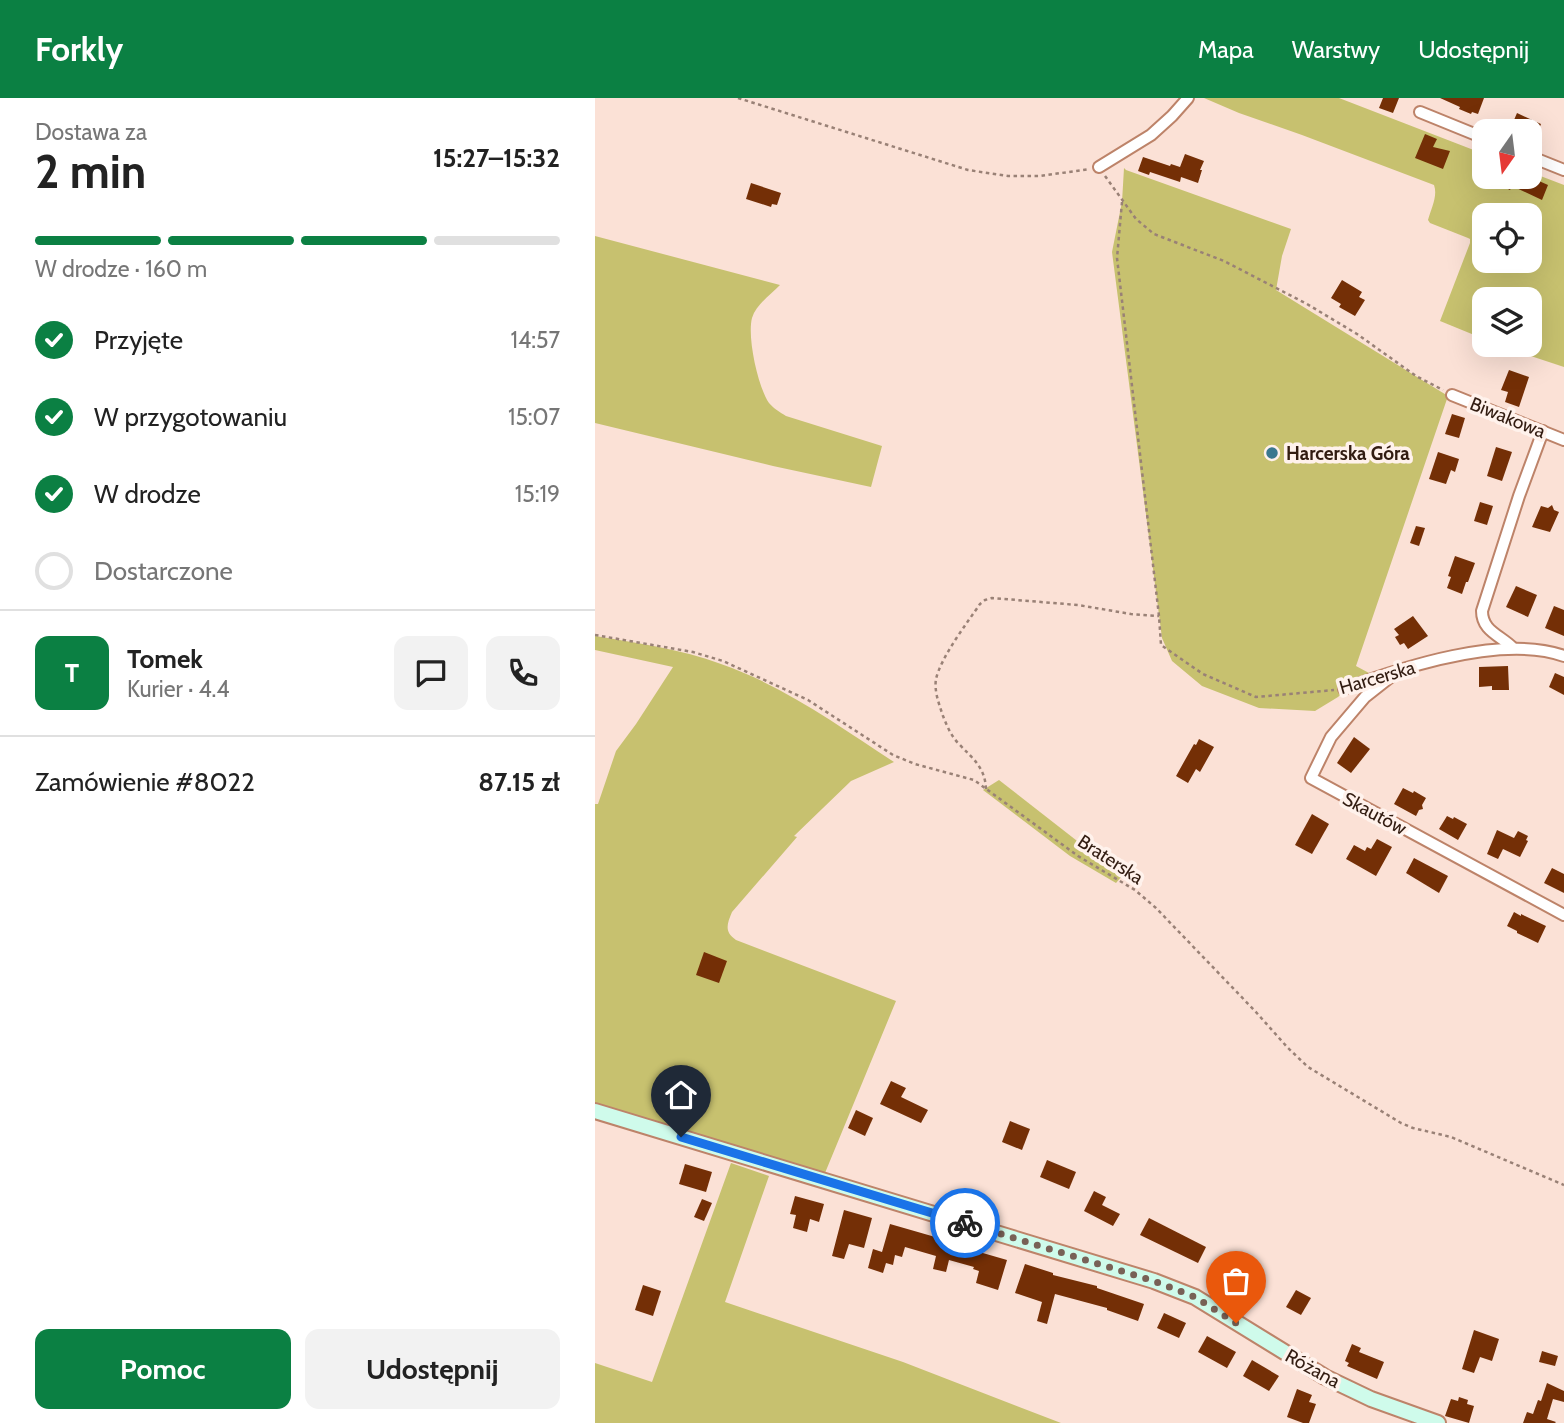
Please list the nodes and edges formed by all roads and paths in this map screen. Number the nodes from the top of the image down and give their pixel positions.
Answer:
1 (739, 98) edge
2 (1188, 98) edge
3 (1420, 112) dead end
4 (1472, 133) edge
5 (1542, 161) edge
6 (1099, 167) junction
7 (1564, 170) edge
8 (1122, 202) junction
9 (1452, 395) joint
10 (1543, 431) junction
11 (1564, 440) edge
12 (1159, 616) junction
13 (595, 635) edge
14 (1513, 648) junction
15 (1564, 656) edge
16 (1398, 671) junction
17 (1344, 689) joint
18 (986, 789) junction
19 (1564, 915) edge
20 (595, 1111) edge
21 (1564, 1185) edge
22 (1438, 1423) edge

1 - 6 path
2 - 6 street
3 - 4 street
5 - 7 street
6 - 8 path
8 - 9 path
8 - 12 path
9 - 10 street, Biwakowa
10 - 11 street, Biwakowa
10 - 14 street
12 - 17 path, Harcerska
12 - 18 path
13 - 18 path, Braterska
14 - 15 street, Harcerska
14 - 16 street, Harcerska
16 - 17 street, Harcerska
16 - 19 street, Skautów
18 - 21 path, Braterska
20 - 22 street, Różana

